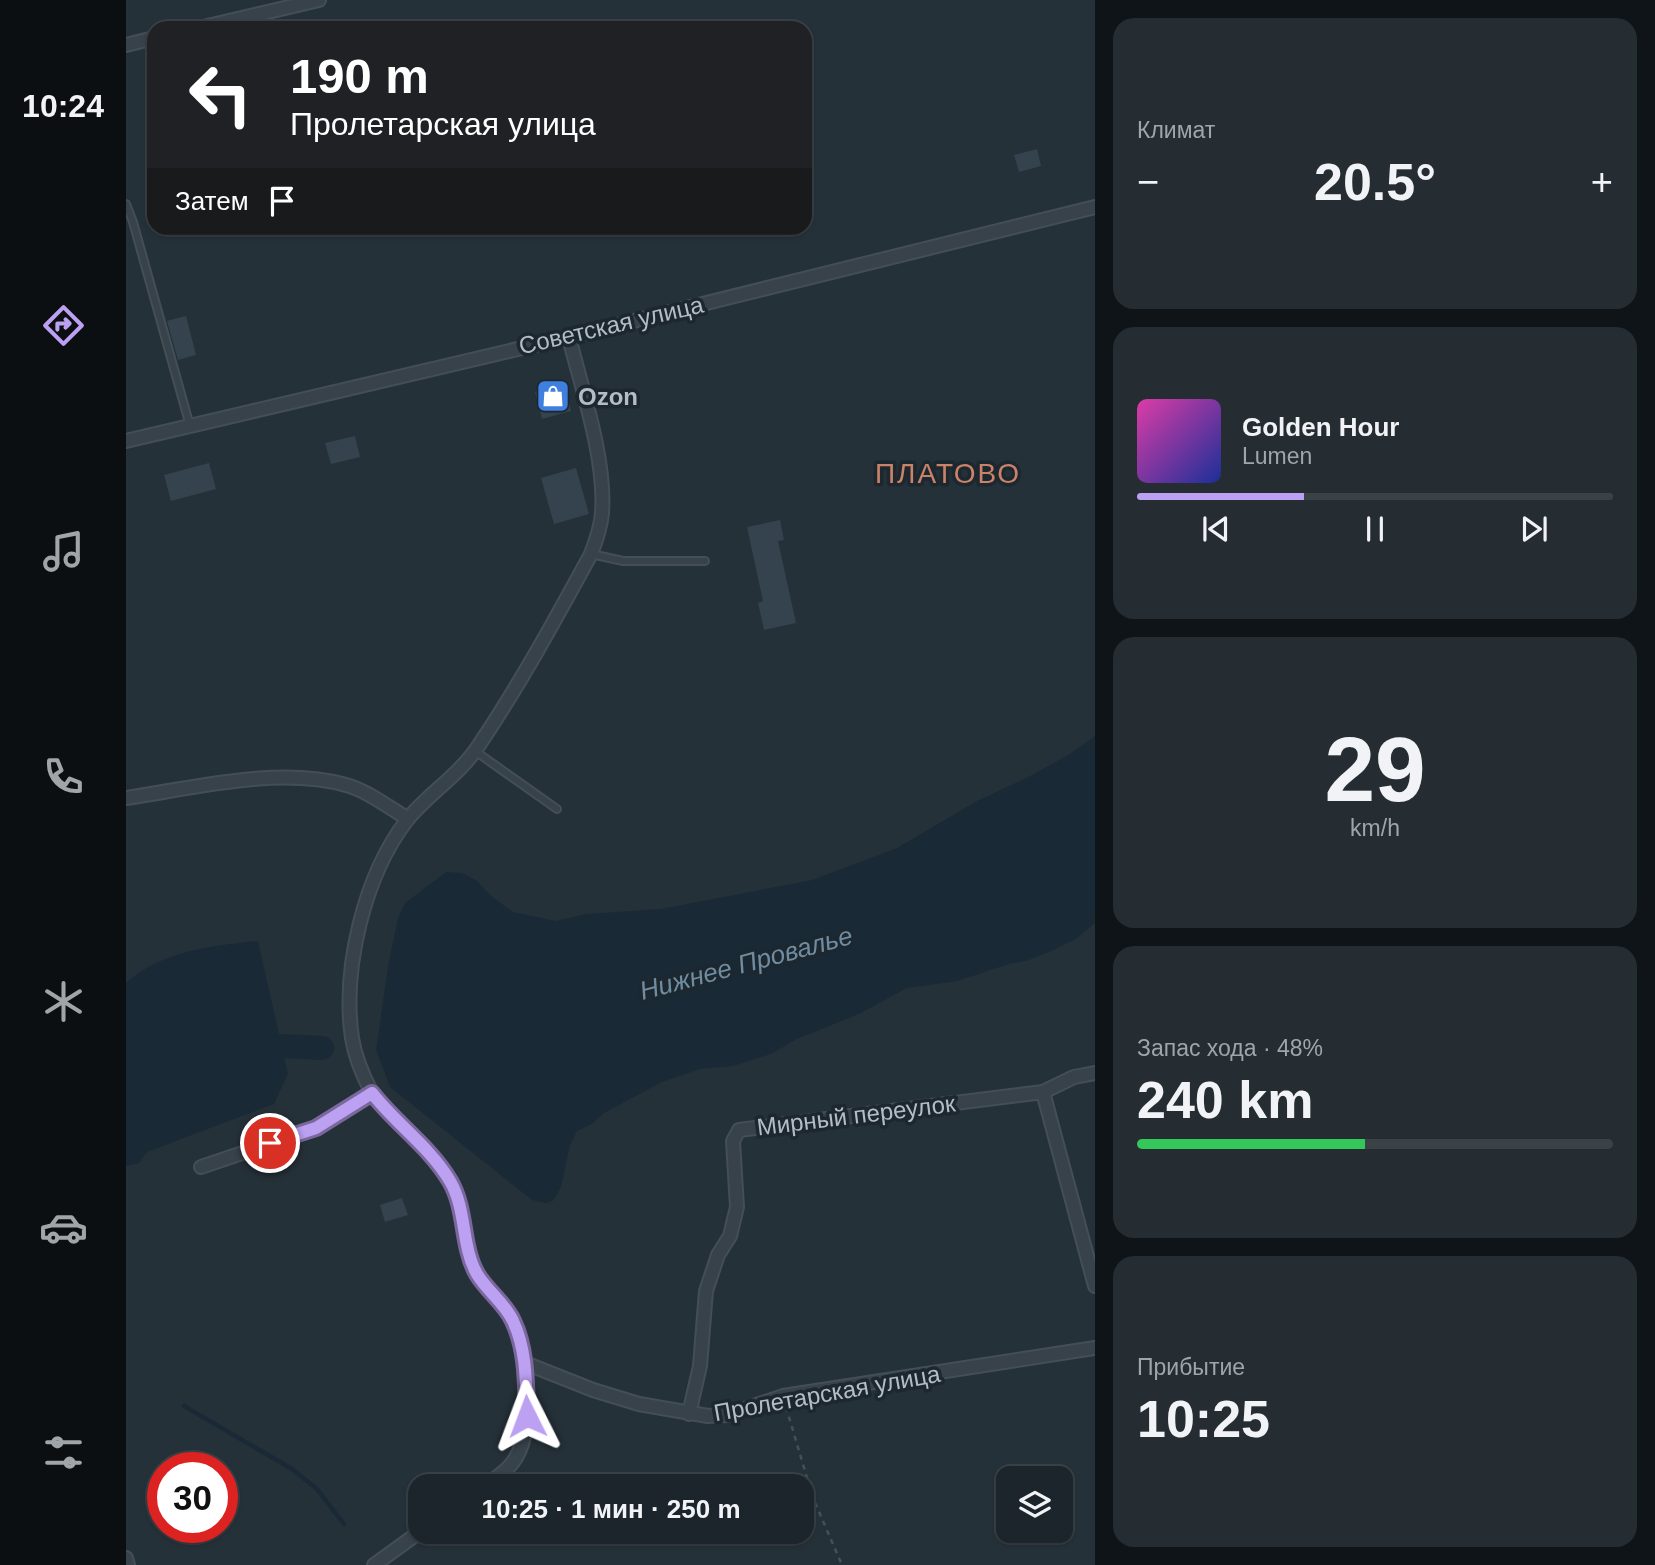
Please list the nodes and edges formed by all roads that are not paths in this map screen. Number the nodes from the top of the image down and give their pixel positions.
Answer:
1 (319, 0) edge
2 (229, 21) edge
3 (147, 40) edge
4 (126, 45) edge
5 (126, 204) edge
6 (1095, 207) edge
7 (569, 337) junction
8 (190, 425) junction
9 (126, 440) edge
10 (591, 554) junction
11 (705, 561) dead end
12 (475, 751) junction
13 (126, 797) edge
14 (557, 809) dead end
15 (408, 819) junction
16 (1095, 1073) edge
17 (1043, 1092) junction
18 (372, 1093) junction
19 (201, 1167) dead end
20 (1095, 1286) edge
21 (1095, 1348) edge
22 (525, 1363) junction
23 (689, 1414) junction
24 (500, 1474) edge
25 (408, 1540) edge
26 (126, 1558) edge
27 (128, 1565) edge
28 (374, 1565) edge

1 - 2 street
3 - 4 street
5 - 8 lane
6 - 7 street, Советская улица
7 - 8 street, Советская улица
7 - 10 street
8 - 9 street, Советская улица
10 - 11 lane
10 - 12 street
12 - 14 lane
12 - 15 street
13 - 15 street
15 - 18 street
16 - 17 street, Мирный переулок
17 - 20 street
17 - 23 street, Мирный переулок
18 - 19 street
18 - 22 street
21 - 23 street, Пролетарская улица
22 - 23 street, Пролетарская улица
22 - 24 street
25 - 28 street
26 - 27 street

